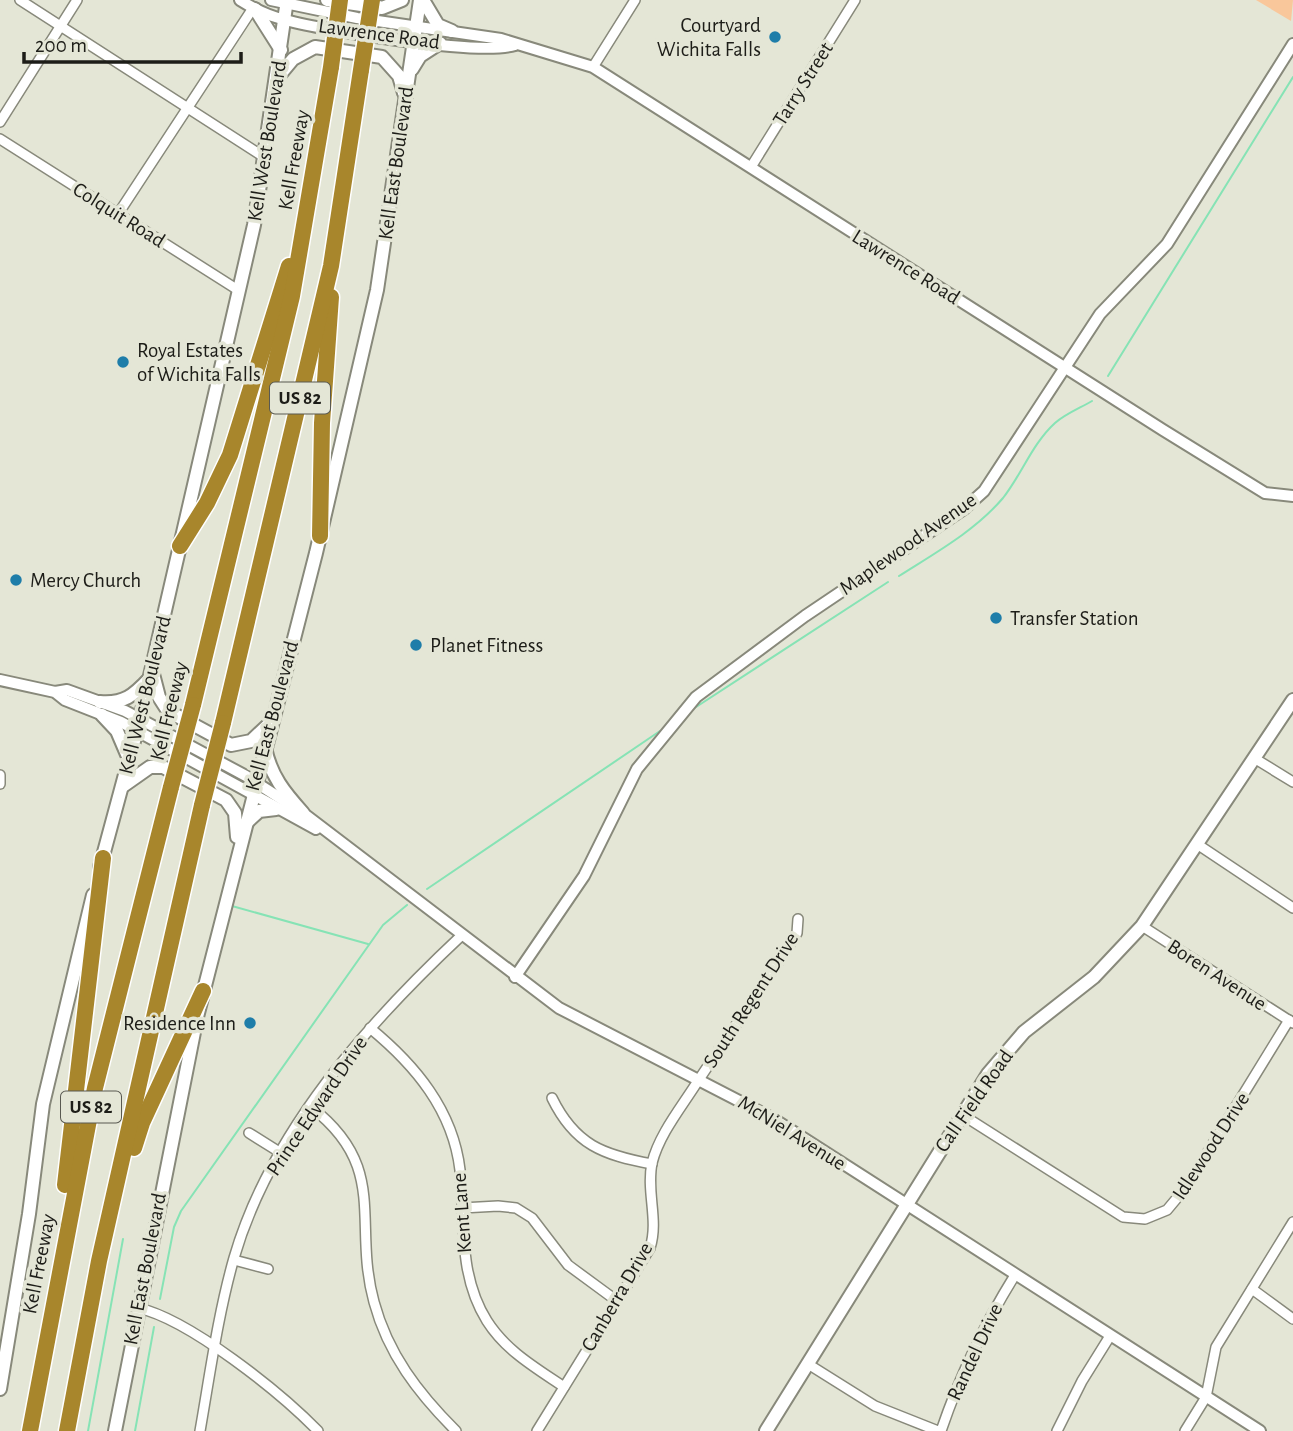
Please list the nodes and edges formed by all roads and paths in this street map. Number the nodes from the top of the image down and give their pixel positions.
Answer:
1 (20, 0) edge
2 (77, 0) edge
3 (240, 0) edge
4 (271, 0) edge
5 (327, 0) edge
6 (340, 0) edge
7 (372, 0) edge
8 (402, 0) edge
9 (422, 0) edge
10 (635, 0) edge
11 (855, 0) edge
12 (287, 3) edge
13 (254, 9) junction
14 (285, 20) junction
15 (60, 26) junction
16 (416, 26) junction
17 (452, 31) junction
18 (415, 40) junction
19 (440, 43) junction
20 (1293, 44) edge
21 (515, 45) junction
22 (281, 51) junction
23 (593, 67) junction
24 (410, 72) junction
25 (277, 78) junction
26 (405, 96) junction
27 (187, 108) junction
28 (0, 122) edge
29 (0, 139) edge
30 (264, 157) junction
31 (751, 167) junction
32 (118, 214) junction
33 (304, 224) junction
34 (331, 266) junction
35 (238, 290) junction
36 (1063, 366) junction
37 (1293, 496) edge
38 (320, 536) junction
39 (180, 546) junction
40 (150, 674) junction
41 (0, 680) edge
42 (1293, 700) edge
43 (101, 708) junction
44 (271, 722) junction
45 (139, 725) junction
46 (265, 746) junction
47 (1254, 758) junction
48 (129, 761) junction
49 (0, 775) edge
50 (1293, 782) edge
51 (0, 784) edge
52 (122, 787) junction
53 (254, 788) junction
54 (276, 809) junction
55 (303, 813) junction
56 (243, 830) junction
57 (328, 835) junction
58 (1197, 844) junction
59 (239, 847) junction
60 (103, 858) junction
61 (1293, 908) edge
62 (799, 919) dead end
63 (1142, 926) junction
64 (463, 935) junction
65 (515, 977) junction
66 (203, 991) junction
67 (1291, 1022) edge
68 (370, 1028) junction
69 (699, 1079) junction
70 (552, 1098) dead end
71 (311, 1107) junction
72 (961, 1114) junction
73 (249, 1133) dead end
74 (281, 1153) junction
75 (652, 1164) junction
76 (905, 1206) junction
77 (462, 1208) junction
78 (1293, 1222) edge
79 (233, 1259) junction
80 (99, 1261) junction
81 (268, 1269) dead end
82 (1014, 1275) junction
83 (58, 1278) junction
84 (1252, 1289) junction
85 (617, 1301) junction
86 (53, 1302) junction
87 (138, 1308) junction
88 (1293, 1320) edge
89 (1110, 1336) junction
90 (215, 1347) junction
91 (808, 1364) junction
92 (564, 1387) junction
93 (0, 1389) edge
94 (1206, 1397) junction
95 (21, 1431) edge
96 (30, 1431) edge
97 (67, 1431) edge
98 (115, 1431) edge
99 (200, 1431) edge
100 (318, 1431) edge
101 (456, 1431) edge
102 (537, 1431) edge
103 (766, 1431) edge
104 (940, 1431) edge
105 (1057, 1431) edge
106 (1185, 1431) edge
107 (1260, 1431) edge

1 - 15 street
2 - 15 street
3 - 13 street, Lawrence Road
4 - 12 street, Lawrence Road
5 - 8 main road
6 - 33 highway, Kell Freeway / US 82, bridge
7 - 34 highway, US 82, bridge
9 - 16 main road, Kell East Boulevard
9 - 17 main road
10 - 23 street
11 - 31 street, Tarry Street
12 - 14 main road, Kell West Boulevard
12 - 16 street, Lawrence Road
13 - 14 street, Lawrence Road
13 - 22 main road
13 - 27 street
14 - 18 street, Lawrence Road
14 - 22 main road, Kell West Boulevard
15 - 27 street
15 - 28 street
16 - 17 street, Lawrence Road
16 - 18 main road, Kell East Boulevard
17 - 21 street, Lawrence Road
18 - 19 street, Lawrence Road
18 - 24 main road, Kell East Boulevard
19 - 21 street, Lawrence Road
19 - 24 main road
20 - 36 street, Maplewood Avenue
21 - 23 street, Lawrence Road
22 - 25 main road, Kell West Boulevard
23 - 31 street, Lawrence Road
24 - 26 main road, Kell East Boulevard
25 - 26 main road
25 - 30 main road, Kell West Boulevard
26 - 38 main road, Kell East Boulevard
27 - 30 street
27 - 32 street
29 - 32 street, Colquit Road
30 - 35 main road, Kell West Boulevard
31 - 36 street, Lawrence Road
32 - 35 street, Colquit Road
33 - 39 highway
33 - 83 highway, Kell Freeway / US 82, bridge
34 - 38 highway
34 - 80 highway, US 82, bridge
35 - 39 main road, Kell West Boulevard
36 - 37 street, Lawrence Road
36 - 65 street, Maplewood Avenue
38 - 44 main road, Kell East Boulevard
39 - 40 main road, Kell West Boulevard
40 - 43 main road
40 - 44 main road
40 - 45 main road, Kell West Boulevard
41 - 43 street, McNiel Avenue
42 - 47 main road, Call Field Road
43 - 45 street, McNiel Avenue
43 - 48 main road
44 - 46 main road, Kell East Boulevard
45 - 48 main road, Kell West Boulevard
45 - 53 street, McNiel Avenue
46 - 53 main road, Kell East Boulevard
46 - 55 main road
47 - 50 street
47 - 58 main road, Call Field Road
48 - 52 main road, Kell West Boulevard
49 - 51 street
52 - 59 main road
52 - 60 main road, Kell West Boulevard
53 - 54 street, McNiel Avenue
53 - 55 street, McNiel Avenue
53 - 56 main road, Kell East Boulevard
54 - 56 main road
54 - 57 street, McNiel Avenue
55 - 57 street, McNiel Avenue
56 - 59 main road, Kell East Boulevard
57 - 64 street, McNiel Avenue
58 - 61 street
58 - 63 main road, Call Field Road
59 - 66 main road, Kell East Boulevard
60 - 83 highway
60 - 93 main road, Kell West Boulevard
62 - 69 street, South Regent Drive
63 - 67 street, Boren Avenue
63 - 72 main road, Call Field Road
64 - 65 street, McNiel Avenue
64 - 68 street, Prince Edward Drive
65 - 69 street, McNiel Avenue
66 - 80 highway
66 - 87 main road, Kell East Boulevard
67 - 72 street, Idlewood Drive
68 - 71 street, Prince Edward Drive
68 - 77 street, Kent Lane
69 - 75 street, Canberra Drive
69 - 76 street, McNiel Avenue
70 - 75 street
71 - 74 street, Prince Edward Drive
71 - 101 street
72 - 76 main road, Call Field Road
73 - 74 street
74 - 79 street, Prince Edward Drive
75 - 85 street, Canberra Drive
76 - 82 street, McNiel Avenue
76 - 91 main road, Call Field Road
77 - 85 street
77 - 92 street, Kent Lane
78 - 84 street
79 - 81 street
79 - 90 street, Prince Edward Drive
80 - 97 highway, US 82
82 - 89 street, McNiel Avenue
82 - 104 street, Randel Drive
83 - 86 highway, Kell Freeway / US 82
84 - 88 street
84 - 94 street
85 - 92 street, Canberra Drive
86 - 95 highway
86 - 96 highway, Kell Freeway / US 82
87 - 90 street
87 - 98 main road, Kell East Boulevard
89 - 94 street, McNiel Avenue
89 - 105 street
90 - 99 street, Prince Edward Drive
90 - 100 street
91 - 103 main road, Call Field Road
91 - 104 street
92 - 102 street, Canberra Drive
94 - 106 street
94 - 107 street, McNiel Avenue

